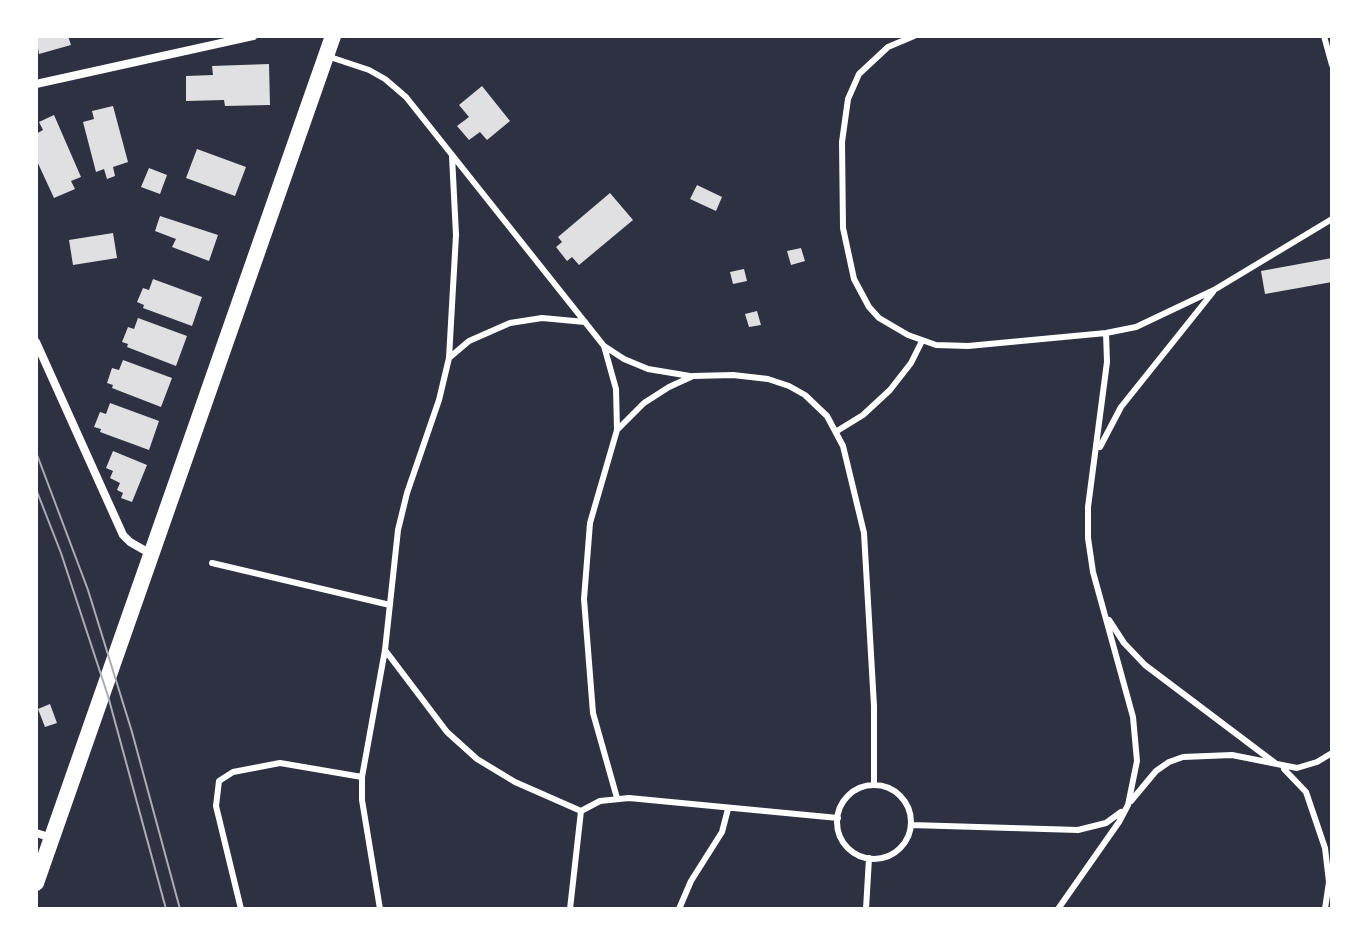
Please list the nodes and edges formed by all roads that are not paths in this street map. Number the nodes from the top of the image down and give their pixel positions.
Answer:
1 (253, 36) edge
2 (333, 36) edge
3 (914, 36) edge
4 (1324, 36) edge
5 (326, 56) junction
6 (1332, 65) edge
7 (36, 84) edge
8 (452, 156) junction
9 (1332, 219) edge
10 (1214, 290) junction
11 (585, 322) junction
12 (1106, 333) junction
13 (922, 341) junction
14 (36, 342) edge
15 (604, 346) junction
16 (449, 358) junction
17 (693, 376) junction
18 (617, 430) junction
19 (837, 431) junction
20 (1095, 458) junction
21 (151, 554) junction
22 (212, 563) dead end
23 (390, 605) junction
24 (1102, 606) junction
25 (385, 650) junction
26 (1332, 753) edge
27 (1279, 766) junction
28 (362, 777) junction
29 (874, 785) junction
30 (617, 798) junction
31 (1128, 805) junction
32 (728, 809) junction
33 (581, 811) junction
34 (838, 818) junction
35 (911, 825) junction
36 (44, 836) edge
37 (869, 858) junction
38 (1330, 882) edge
39 (36, 883) edge
40 (241, 909) edge
41 (380, 909) edge
42 (570, 909) edge
43 (679, 909) edge
44 (866, 909) edge
45 (1058, 909) edge
46 (1325, 909) edge

1 - 7 street
2 - 5 main road
3 - 13 lane
4 - 6 lane
5 - 8 lane
5 - 21 main road
8 - 11 lane
8 - 16 lane
9 - 10 lane
10 - 12 lane
10 - 20 lane
11 - 15 lane
11 - 16 lane
12 - 13 lane
12 - 20 lane
13 - 19 lane
14 - 21 street
15 - 17 lane
15 - 18 lane
16 - 23 lane
17 - 18 lane
17 - 19 lane
18 - 30 lane
19 - 29 lane
20 - 24 lane
21 - 36 main road
22 - 23 lane
23 - 25 lane
24 - 27 lane
24 - 31 lane
25 - 28 lane
25 - 33 lane
26 - 27 lane
27 - 31 lane
27 - 38 lane
28 - 40 lane
28 - 41 lane
29 - 34 lane
29 - 35 lane
30 - 32 lane
30 - 33 lane
31 - 35 lane
31 - 45 lane
32 - 34 lane
32 - 43 lane
33 - 42 lane
34 - 37 lane
35 - 37 lane
36 - 39 main road
37 - 44 lane
38 - 46 lane

